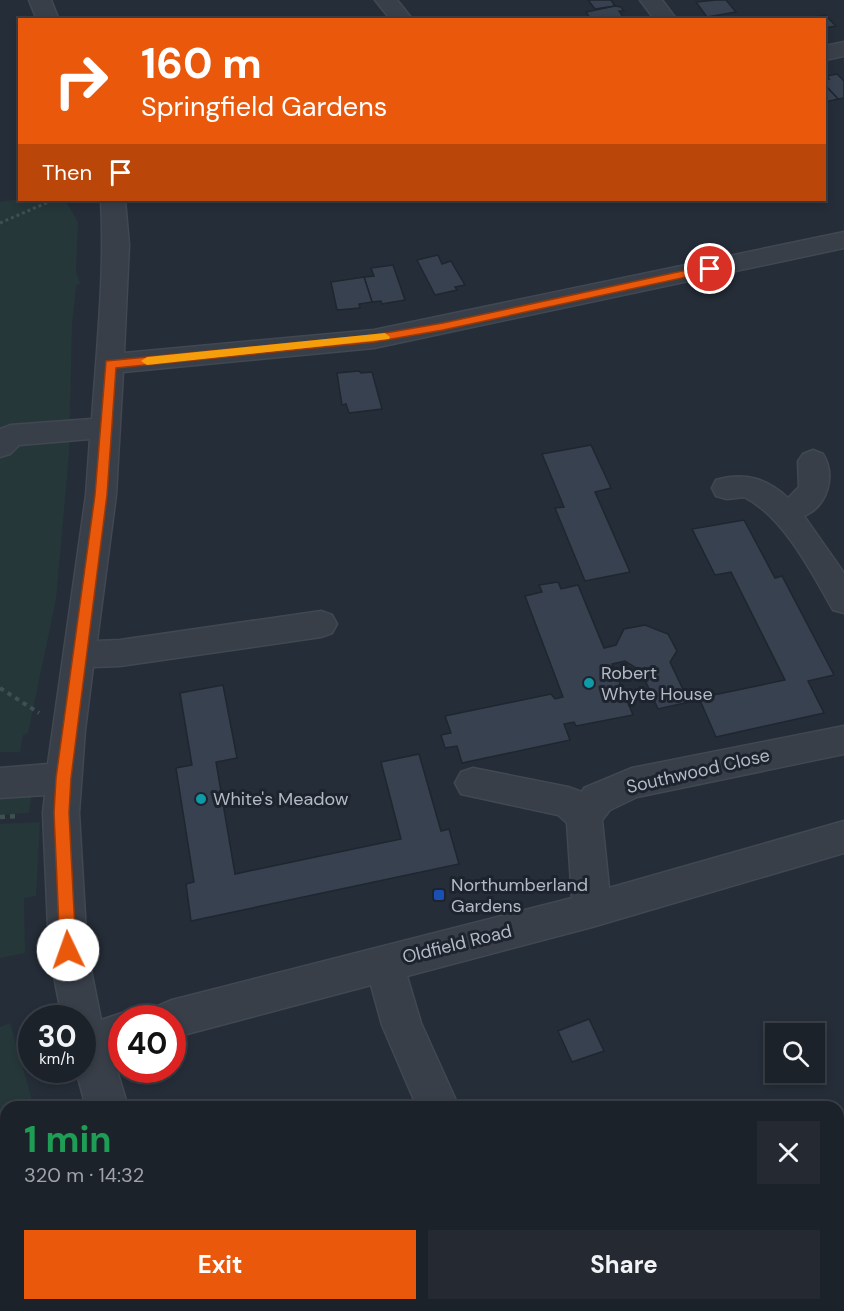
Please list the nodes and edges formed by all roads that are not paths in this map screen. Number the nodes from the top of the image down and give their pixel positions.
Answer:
1 (40, 0) edge
2 (386, 0) edge
3 (651, 0) edge
4 (47, 18) edge
5 (401, 18) edge
6 (665, 18) edge
7 (844, 50) edge
8 (826, 53) edge
9 (113, 201) edge
10 (844, 240) edge
11 (111, 364) junction
12 (106, 428) junction
13 (0, 447) edge
14 (813, 461) dead end
15 (727, 488) dead end
16 (782, 512) junction
17 (844, 601) edge
18 (321, 624) dead end
19 (79, 655) junction
20 (844, 740) edge
21 (64, 778) junction
22 (0, 783) edge
23 (473, 783) dead end
24 (584, 816) junction
25 (839, 847) edge
26 (592, 910) junction
27 (384, 963) junction
28 (86, 1005) edge
29 (186, 1015) edge
30 (96, 1045) edge
31 (106, 1101) edge
32 (435, 1101) edge

1 - 4 street
2 - 5 street
3 - 6 street
7 - 8 street
9 - 11 street
10 - 11 street
11 - 12 street
12 - 13 street
12 - 19 street
14 - 16 street
15 - 16 street
16 - 17 street
18 - 19 street
19 - 21 street
20 - 24 street, Southwood Close
21 - 22 street
21 - 28 street
23 - 24 street
24 - 26 street
25 - 26 street, Oldfield Road
26 - 27 street, Oldfield Road
27 - 29 street, Oldfield Road
27 - 32 street
30 - 31 street

